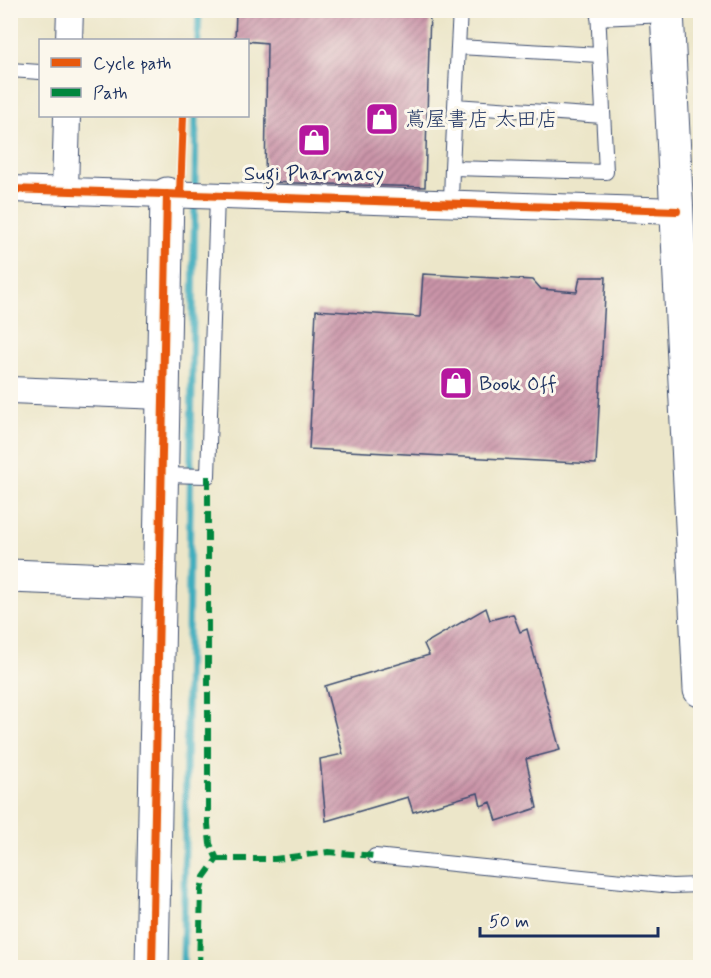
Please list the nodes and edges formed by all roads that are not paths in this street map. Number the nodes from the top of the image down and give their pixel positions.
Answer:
1 (70, 10) edge
2 (460, 10) edge
3 (667, 13) edge
4 (598, 14) edge
5 (69, 39) edge
6 (458, 47) junction
7 (600, 55) junction
8 (10, 70) edge
9 (39, 72) edge
10 (455, 106) junction
11 (603, 116) junction
12 (67, 117) edge
13 (452, 168) junction
14 (10, 189) edge
15 (65, 191) junction
16 (193, 195) junction
17 (451, 203) junction
18 (677, 211) junction
19 (10, 390) edge
20 (161, 396) junction
21 (169, 475) junction
22 (697, 478) edge
23 (10, 576) edge
24 (160, 582) junction
25 (700, 690) edge
26 (375, 856) dead end
27 (700, 885) edge
28 (152, 968) edge

1 - 5 street
2 - 6 lane
3 - 4 lane
3 - 18 main road
4 - 7 lane
6 - 7 lane
6 - 10 lane
7 - 11 lane
8 - 9 lane
10 - 11 lane
10 - 13 lane
11 - 13 lane
12 - 15 street
13 - 17 lane
14 - 15 street
15 - 16 street
16 - 17 street
16 - 20 main road
16 - 21 lane
17 - 18 street
18 - 22 main road
19 - 20 street
20 - 21 main road
21 - 24 main road
22 - 25 main road
23 - 24 main road
24 - 28 main road
26 - 27 lane

